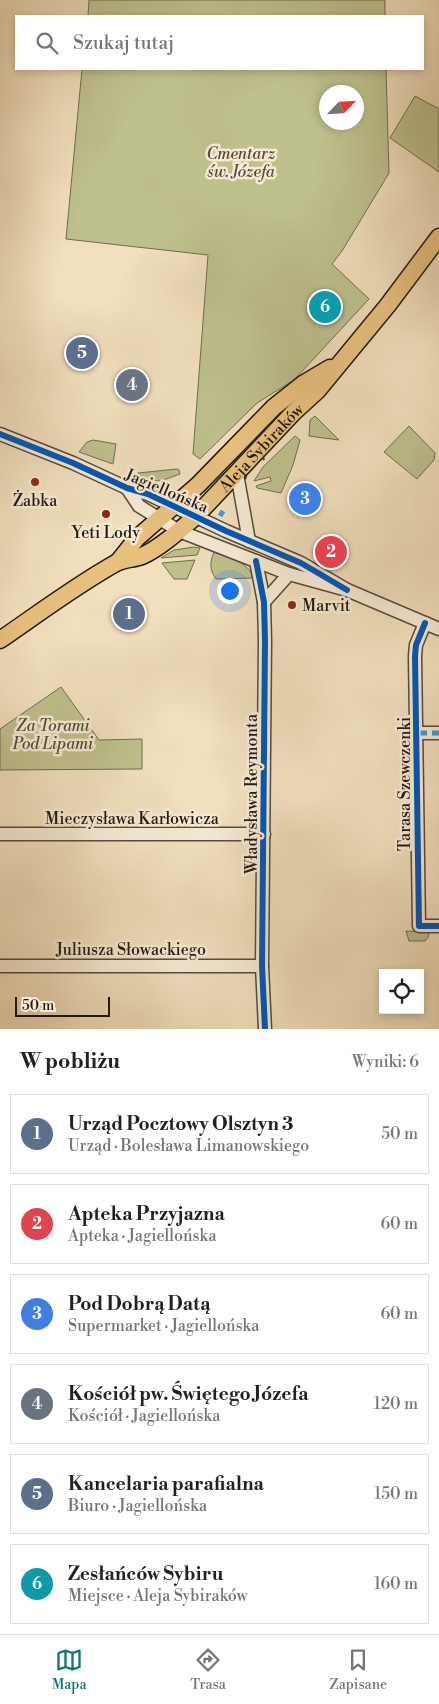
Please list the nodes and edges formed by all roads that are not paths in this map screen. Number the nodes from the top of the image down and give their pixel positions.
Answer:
1 (439, 237) edge
2 (339, 363) junction
3 (0, 434) edge
4 (237, 474) junction
5 (127, 488) junction
6 (173, 507) junction
7 (195, 517) junction
8 (160, 520) junction
9 (179, 531) junction
10 (250, 541) junction
11 (256, 561) junction
12 (118, 562) junction
13 (289, 574) junction
14 (347, 590) junction
15 (264, 602) junction
16 (425, 623) junction
17 (439, 629) edge
18 (0, 640) edge
19 (417, 733) junction
20 (439, 733) edge
21 (0, 834) edge
22 (264, 834) junction
23 (439, 926) edge
24 (0, 966) edge
25 (262, 966) junction
26 (265, 1029) edge

1 - 2 main road, Aleja Sybiraków
2 - 4 main road, Aleja Sybiraków
2 - 6 main road, Aleja Sybiraków
3 - 5 street, Jagiellońska
4 - 7 main road, Aleja Sybiraków
4 - 10 street
5 - 6 street, Jagiellońska
5 - 8 street, Jagiellońska
6 - 7 street, Jagiellońska
6 - 8 main road, Aleja Sybiraków
7 - 9 main road, Aleja Sybiraków
7 - 10 street, Jagiellońska
8 - 9 street, Jagiellońska
8 - 12 main road, Aleja Sybiraków
9 - 11 street, Jagiellońska
9 - 12 main road, Aleja Sybiraków
10 - 14 street, Jagiellońska
11 - 13 street, Jagiellońska
11 - 15 street, Władysława Reymonta
12 - 18 main road
13 - 14 street, Jagiellońska
13 - 15 street
14 - 16 street, Jagiellońska
15 - 22 street, Władysława Reymonta
16 - 17 street, Jagiellońska
16 - 19 street, Tarasa Szewczenki
19 - 20 street, Tarasa Szewczenki
19 - 23 street, Tarasa Szewczenki
21 - 22 street, Mieczysława Karłowicza
22 - 25 street, Władysława Reymonta
24 - 25 street, Juliusza Słowackiego
25 - 26 street, Władysława Reymonta

